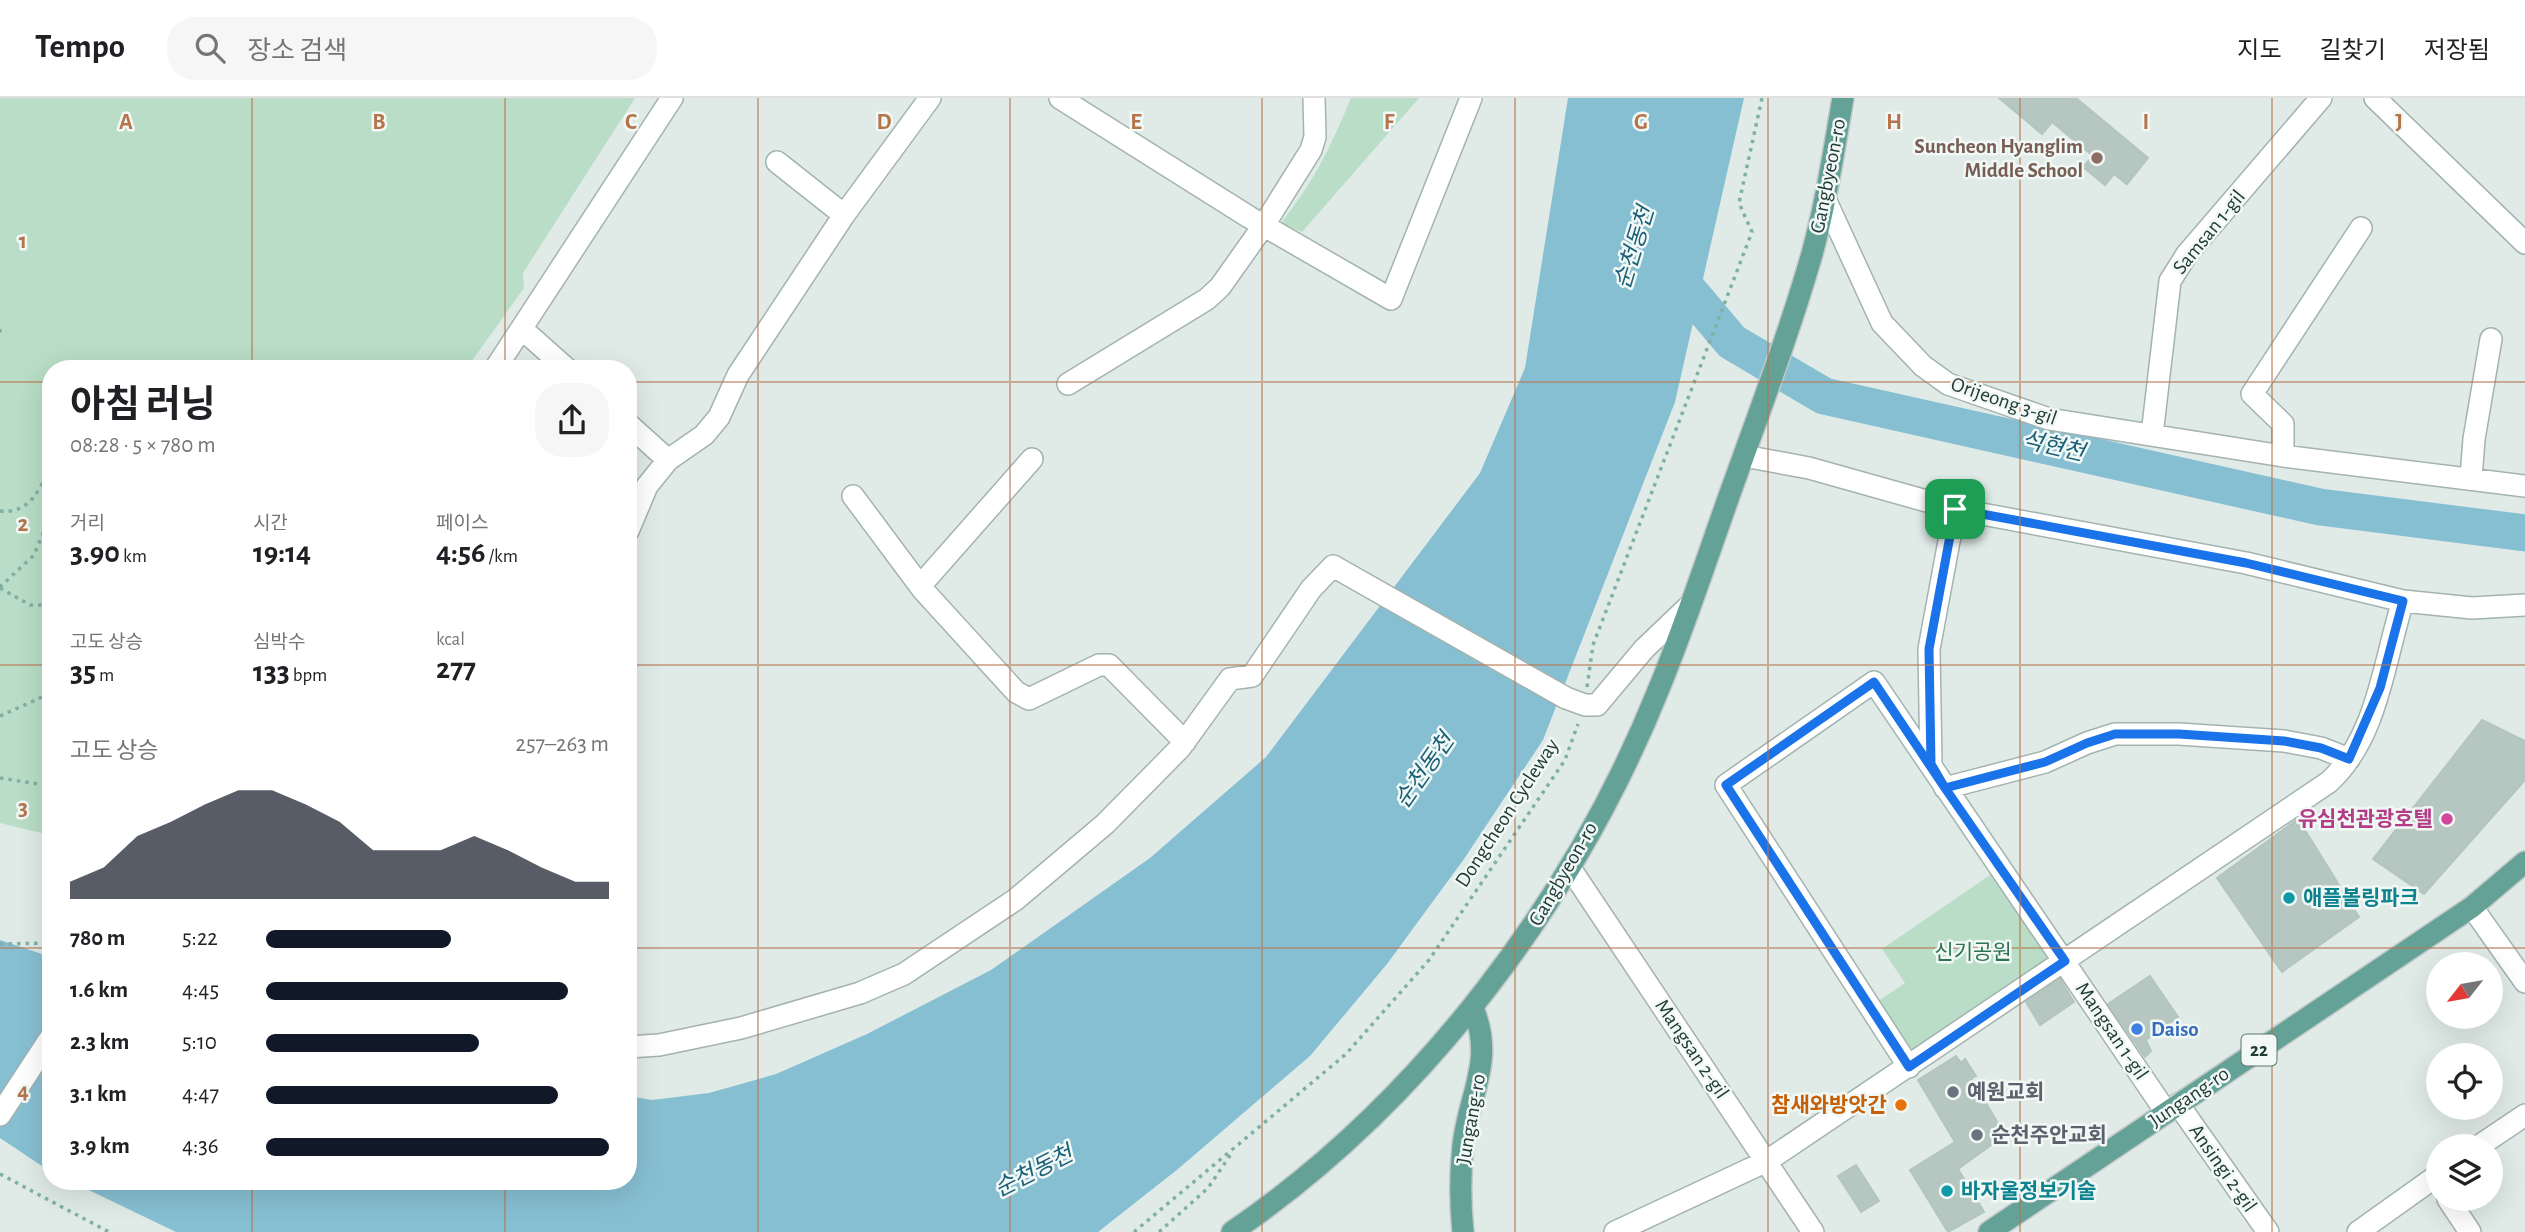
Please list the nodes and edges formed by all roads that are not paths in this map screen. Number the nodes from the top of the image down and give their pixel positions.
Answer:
1 (672, 98) edge
2 (930, 98) edge
3 (1060, 98) edge
4 (1314, 98) edge
5 (1471, 98) edge
6 (1843, 98) edge
7 (2321, 98) edge
8 (2375, 98) edge
9 (777, 162) dead end
10 (1825, 199) junction
11 (844, 215) junction
12 (1264, 225) junction
13 (2361, 228) dead end
14 (2525, 243) edge
15 (522, 329) junction
16 (2491, 339) dead end
17 (501, 360) edge
18 (557, 360) edge
19 (1068, 384) dead end
20 (637, 432) edge
21 (2152, 435) junction
22 (1744, 456) junction
23 (2283, 456) junction
24 (1032, 458) dead end
25 (668, 460) junction
26 (2471, 478) junction
27 (2525, 486) edge
28 (853, 496) dead end
29 (1955, 509) junction
30 (637, 510) edge
31 (920, 586) junction
32 (2403, 601) junction
33 (2525, 605) edge
34 (1688, 607) junction
35 (1185, 741) junction
36 (2349, 759) junction
37 (1931, 764) junction
38 (1945, 788) junction
39 (2525, 862) edge
40 (1570, 868) junction
41 (2472, 907) junction
42 (2065, 961) junction
43 (2525, 982) edge
44 (1473, 1008) junction
45 (637, 1047) edge
46 (42, 1051) edge
47 (1909, 1067) junction
48 (2172, 1108) junction
49 (0, 1115) edge
50 (2525, 1115) edge
51 (2497, 1134) edge
52 (1767, 1161) junction
53 (2426, 1186) edge
54 (2456, 1211) edge
55 (1233, 1232) edge
56 (1463, 1232) edge
57 (1615, 1232) edge
58 (1813, 1232) edge
59 (1990, 1232) edge
60 (2268, 1232) edge
61 (2358, 1232) edge
62 (2470, 1232) edge

1 - 15 street
2 - 11 street
3 - 12 street
4 - 12 street
5 - 12 street
6 - 10 main road, Gangbyeon-ro
7 - 21 street, Samsan 1-gil
8 - 14 street
9 - 11 street
10 - 21 street, Orijeong 3-gil
10 - 22 main road, Gangbyeon-ro
11 - 25 street
12 - 19 street
13 - 23 street
15 - 17 street
15 - 18 street
16 - 26 street
20 - 25 street
21 - 23 street, Orijeong 3-gil
22 - 29 street
22 - 34 main road, Gangbyeon-ro
23 - 26 street, Orijeong 3-gil
24 - 31 street
25 - 30 street
26 - 27 street, Orijeong 3-gil
28 - 31 street
29 - 32 street
29 - 37 street
31 - 35 street
32 - 33 street
32 - 36 street
34 - 35 street
34 - 40 main road, Gangbyeon-ro
35 - 45 street
36 - 38 street
36 - 42 street
37 - 38 street, Mangsan 1-gil
37 - 47 street, Mangsan 1-gil
38 - 42 street, Mangsan 1-gil
39 - 41 main road, Jungang-ro / 22
40 - 44 main road, Gangbyeon-ro
40 - 52 street, Mangsan 2-gil
41 - 43 street
41 - 48 main road, Jungang-ro / 22
42 - 47 street
42 - 48 street, Mangsan 1-gil
44 - 55 main road, Gangbyeon-ro
44 - 56 main road, Jungang-ro
46 - 49 street
47 - 52 street
48 - 59 main road, Jungang-ro / 22
48 - 60 street, Ansingi 2-gil
50 - 51 street
52 - 57 street
52 - 58 street, Mangsan 2-gil
53 - 61 street
54 - 62 street

